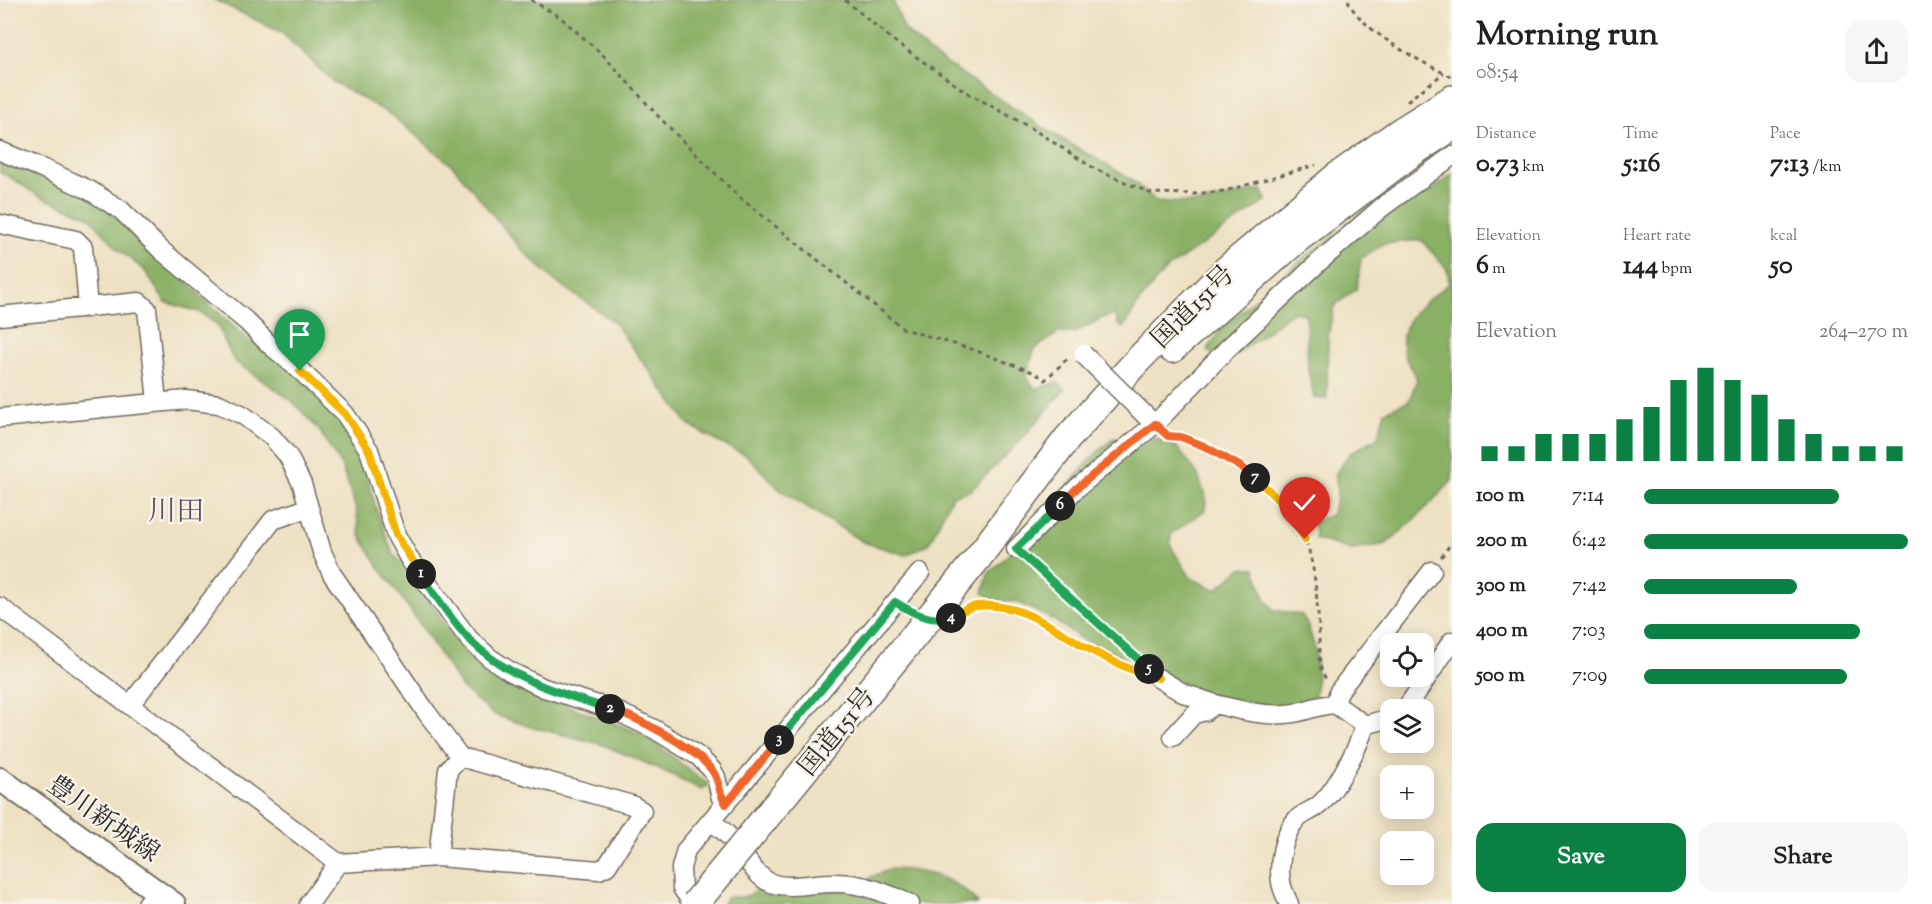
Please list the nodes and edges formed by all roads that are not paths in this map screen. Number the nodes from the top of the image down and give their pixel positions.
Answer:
1 (1452, 99) edge
2 (1452, 127) edge
3 (0, 151) edge
4 (1452, 156) edge
5 (0, 224) edge
6 (88, 308) junction
7 (0, 316) edge
8 (1083, 354) road end
9 (157, 401) junction
10 (0, 418) edge
11 (1157, 426) junction
12 (308, 508) junction
13 (1016, 549) road end
14 (977, 559) junction
15 (1432, 571) dead end
16 (920, 573) dead end
17 (0, 607) edge
18 (1452, 641) edge
19 (1158, 678) road end
20 (1412, 699) edge
21 (1215, 704) junction
22 (1330, 704) junction
23 (130, 705) junction
24 (1380, 721) edge
25 (1365, 725) junction
26 (1173, 737) dead end
27 (460, 757) junction
28 (0, 779) edge
29 (726, 804) junction
30 (709, 822) junction
31 (438, 857) junction
32 (338, 863) junction
33 (159, 900) edge
34 (309, 904) edge
35 (694, 904) edge
36 (910, 904) edge
37 (1288, 904) edge

1 - 14 highway, 国道151号
2 - 14 highway, 国道151号
3 - 29 street
4 - 11 street
5 - 6 street
6 - 7 street
6 - 9 street
8 - 11 street, bridge
9 - 10 street
9 - 12 street
11 - 13 street
12 - 23 street
12 - 27 street
14 - 35 highway, 国道151号, bridge
15 - 22 street
16 - 29 street
17 - 23 street
18 - 20 street
19 - 21 street
21 - 22 street
21 - 26 street
22 - 25 street
23 - 32 street
24 - 25 street
25 - 37 street
27 - 31 street
27 - 31 street
28 - 33 main road, 豊川新城線
29 - 30 street
30 - 35 street
30 - 36 street
31 - 32 street
32 - 34 street

